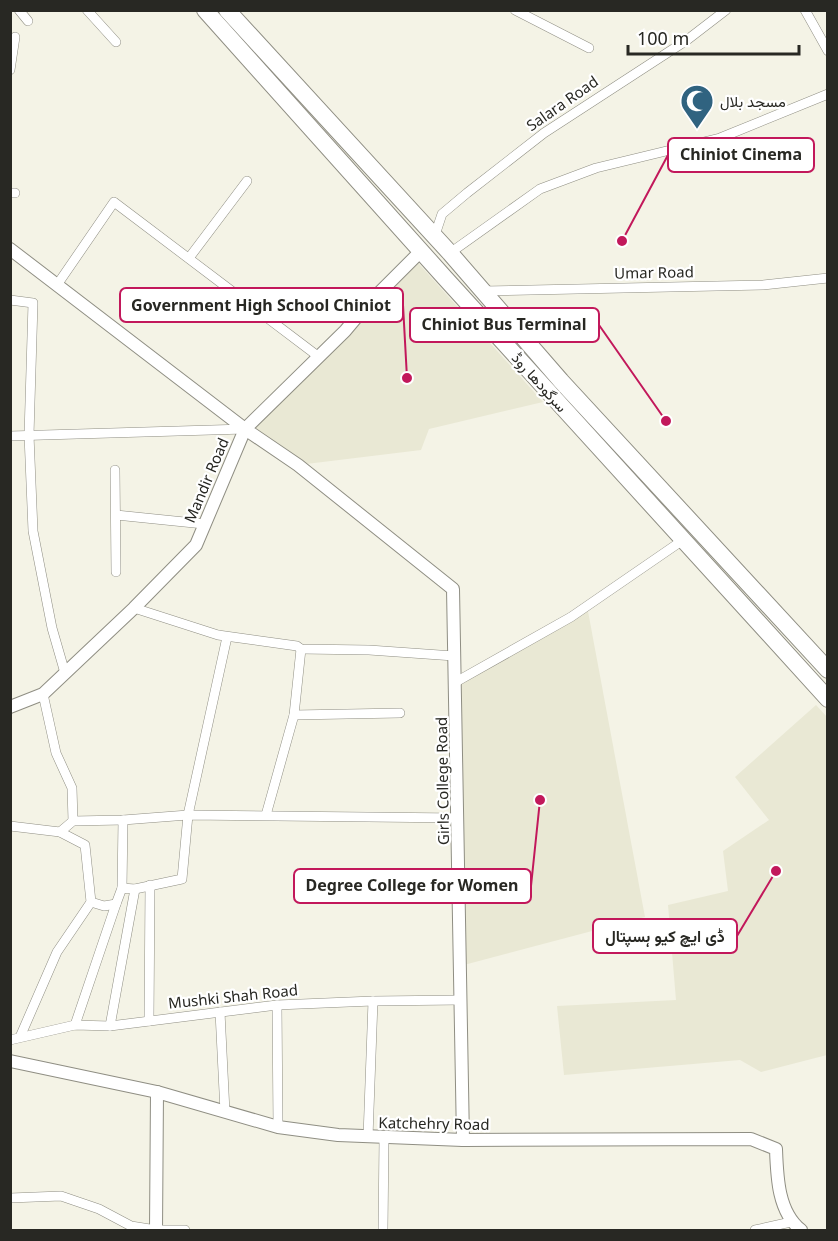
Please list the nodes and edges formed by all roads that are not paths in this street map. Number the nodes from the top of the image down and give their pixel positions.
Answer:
1 (19, 10) edge
2 (87, 10) edge
3 (205, 10) edge
4 (227, 10) edge
5 (515, 10) edge
6 (540, 10) edge
7 (726, 10) edge
8 (805, 10) edge
9 (28, 21) dead end
10 (535, 21) junction
11 (15, 37) dead end
12 (116, 42) dead end
13 (589, 48) dead end
14 (828, 51) edge
15 (10, 70) edge
16 (279, 80) junction
17 (828, 94) edge
18 (247, 181) dead end
19 (434, 238) junction
20 (10, 249) edge
21 (421, 251) junction
22 (450, 253) junction
23 (189, 258) junction
24 (828, 278) edge
25 (57, 285) junction
26 (481, 291) junction
27 (10, 300) edge
28 (318, 357) junction
29 (555, 386) junction
30 (244, 429) junction
31 (29, 435) junction
32 (10, 436) edge
33 (115, 470) dead end
34 (644, 471) junction
35 (631, 482) junction
36 (116, 515) junction
37 (204, 524) junction
38 (683, 540) junction
39 (116, 572) dead end
40 (134, 608) junction
41 (227, 637) junction
42 (301, 649) junction
43 (454, 656) junction
44 (825, 667) edge
45 (801, 671) junction
46 (65, 673) junction
47 (454, 683) junction
48 (43, 694) junction
49 (828, 699) edge
50 (10, 706) edge
51 (400, 713) dead end
52 (294, 715) junction
53 (188, 815) junction
54 (266, 815) junction
55 (458, 818) junction
56 (73, 820) junction
57 (123, 820) junction
58 (10, 826) edge
59 (60, 832) junction
60 (150, 885) junction
61 (122, 888) junction
62 (135, 889) junction
63 (91, 902) junction
64 (116, 904) junction
65 (461, 1000) junction
66 (372, 1001) junction
67 (277, 1005) junction
68 (219, 1012) junction
69 (149, 1021) junction
70 (75, 1025) junction
71 (110, 1026) junction
72 (15, 1038) edge
73 (10, 1061) edge
74 (157, 1092) junction
75 (225, 1112) junction
76 (278, 1127) junction
77 (368, 1137) junction
78 (384, 1138) junction
79 (463, 1140) junction
80 (10, 1198) edge
81 (791, 1222) junction
82 (156, 1230) edge
83 (185, 1230) edge
84 (382, 1230) edge
85 (755, 1230) edge
86 (801, 1230) edge

1 - 9 street
2 - 12 street
3 - 16 highway, سرگودھا روڈ
4 - 16 highway, سرگودھا روڈ
5 - 10 street
6 - 10 street
7 - 19 street, Salara Road
8 - 14 street
10 - 13 street
11 - 15 street
16 - 19 highway, سرگودھا روڈ
16 - 21 highway, سرگودھا روڈ
17 - 22 street
18 - 23 street
19 - 22 highway, سرگودھا روڈ
20 - 25 street
21 - 28 street, Mandir Road
21 - 29 highway, سرگودھا روڈ
22 - 26 highway, سرگودھا روڈ
23 - 25 street
23 - 28 street
24 - 26 street, Umar Road
25 - 30 street
26 - 29 highway, سرگودھا روڈ
27 - 31 street
28 - 30 street, Mandir Road
29 - 34 highway, سرگودھا روڈ
29 - 35 highway, سرگودھا روڈ
30 - 31 street
30 - 37 street, Mandir Road
30 - 43 street, Girls College Road
31 - 32 street
31 - 46 street
33 - 36 street
34 - 35 highway
34 - 44 highway, سرگودھا روڈ
35 - 38 highway, سرگودھا روڈ
36 - 37 street
36 - 39 street
37 - 40 street, Mandir Road
38 - 45 highway, سرگودھا روڈ
38 - 47 street
40 - 41 street
40 - 46 street, Mandir Road
41 - 42 street
41 - 53 street
42 - 43 street
42 - 52 street
43 - 47 street, Girls College Road
44 - 45 highway
45 - 49 highway, سرگودھا روڈ
46 - 48 street, Mandir Road
47 - 55 street, Girls College Road
48 - 50 street, Mandir Road
48 - 56 street
51 - 52 street
52 - 54 street
53 - 54 street
53 - 57 street
53 - 60 street
54 - 55 street
55 - 65 street, Girls College Road
56 - 57 street
56 - 59 street
57 - 61 street
58 - 59 street
59 - 63 street
60 - 62 street
60 - 69 street
61 - 62 street
61 - 64 street
62 - 71 street
63 - 64 street
63 - 72 street
64 - 70 street
65 - 66 street, Mushki Shah Road
65 - 79 street, Girls College Road
66 - 67 street, Mushki Shah Road
66 - 77 street
67 - 68 street, Mushki Shah Road
67 - 76 street
68 - 69 street, Mushki Shah Road
68 - 75 street
69 - 71 street, Mushki Shah Road
70 - 71 street, Mushki Shah Road
70 - 72 street, Mushki Shah Road
73 - 74 street, Katchehry Road
74 - 75 street, Katchehry Road
74 - 82 street
75 - 76 street, Katchehry Road
76 - 77 street, Katchehry Road
77 - 78 street, Katchehry Road
78 - 79 street, Katchehry Road
78 - 84 street
79 - 81 street, Katchehry Road
80 - 82 street
81 - 85 street
81 - 86 street
82 - 83 street

